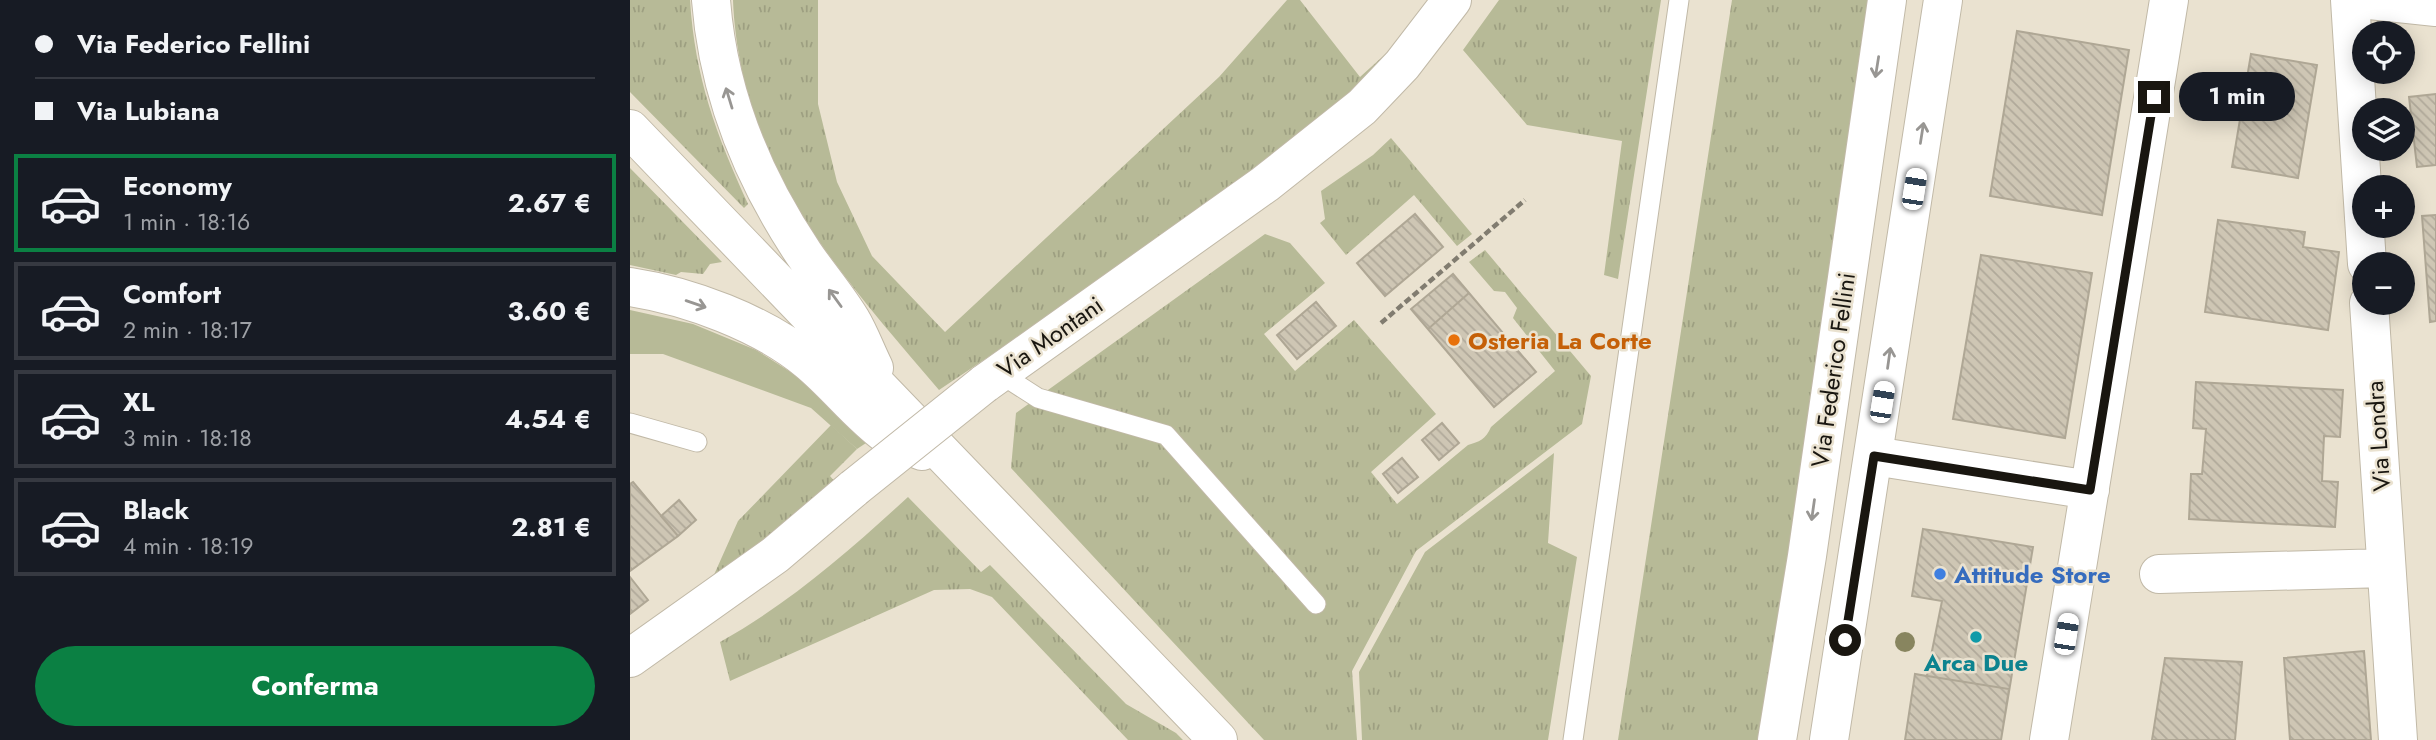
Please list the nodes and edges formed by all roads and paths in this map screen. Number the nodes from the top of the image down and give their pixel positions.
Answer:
1 (711, 0) edge
2 (1452, 0) edge
3 (1679, 0) edge
4 (1887, 0) edge
5 (1943, 0) edge
6 (2169, 0) edge
7 (2350, 0) edge
8 (2370, 0) edge
9 (2436, 7) edge
10 (630, 129) edge
11 (1525, 200) dead end
12 (2366, 252) edge
13 (630, 287) edge
14 (2370, 315) edge
15 (1381, 323) dead end
16 (992, 378) junction
17 (891, 401) junction
18 (630, 423) edge
19 (697, 442) dead end
20 (1874, 456) junction
21 (953, 465) junction
22 (2090, 490) junction
23 (2386, 568) junction
24 (2159, 575) dead end
25 (1316, 604) dead end
26 (630, 658) edge
27 (1218, 740) edge
28 (1573, 740) edge
29 (1777, 740) edge
30 (1829, 740) edge
31 (2049, 740) edge
32 (2398, 740) edge

17 -> 1 main road
2 - 16 main road, Via Montani
3 - 28 lane
4 -> 29 main road, Via Federico Fellini
20 -> 5 main road
6 - 22 main road
7 - 12 main road
8 - 9 main road
10 - 17 main road
11 - 15 path
13 -> 21 main road
14 - 23 main road, Via Londra
16 - 25 lane
16 - 26 main road, Via Montani, bridge
17 - 21 main road
18 - 19 lane
20 - 22 main road
20 - 30 main road
21 - 27 main road
22 - 31 main road
23 - 24 main road
23 - 32 main road, Via Londra

